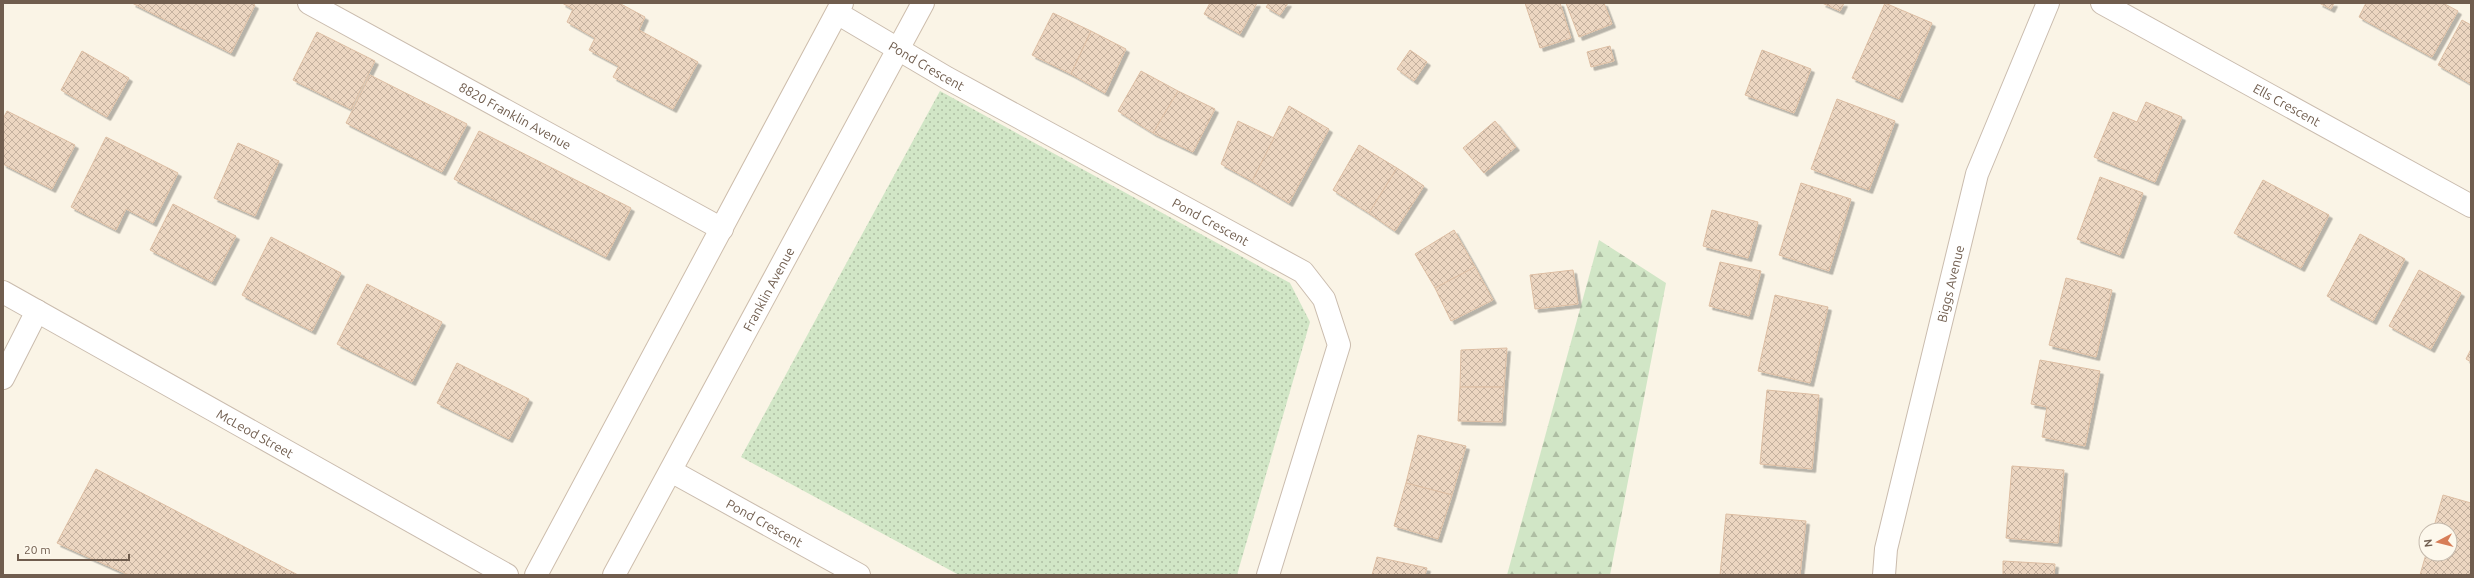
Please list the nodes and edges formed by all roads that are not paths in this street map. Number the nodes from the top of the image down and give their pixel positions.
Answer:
1 (309, 3) edge
2 (923, 3) edge
3 (2048, 3) edge
4 (2102, 3) edge
5 (839, 8) edge
6 (898, 48) junction
7 (2471, 206) edge
8 (722, 229) junction
9 (3, 292) edge
10 (37, 311) junction
11 (3, 378) edge
12 (672, 471) junction
13 (508, 575) edge
14 (536, 575) edge
15 (614, 575) edge
16 (859, 575) edge
17 (1268, 575) edge
18 (1884, 575) edge

1 - 8 street, 8820 Franklin Avenue
2 - 6 street, Franklin Avenue
3 - 18 street, Biggs Avenue
4 - 7 street, Ells Crescent
5 - 6 street, Pond Crescent
5 - 8 street
6 - 12 street, Franklin Avenue
6 - 17 street, Pond Crescent
8 - 14 street
9 - 10 street, McLeod Street
10 - 11 street
10 - 13 street, McLeod Street
12 - 15 street, Franklin Avenue
12 - 16 street, Pond Crescent

